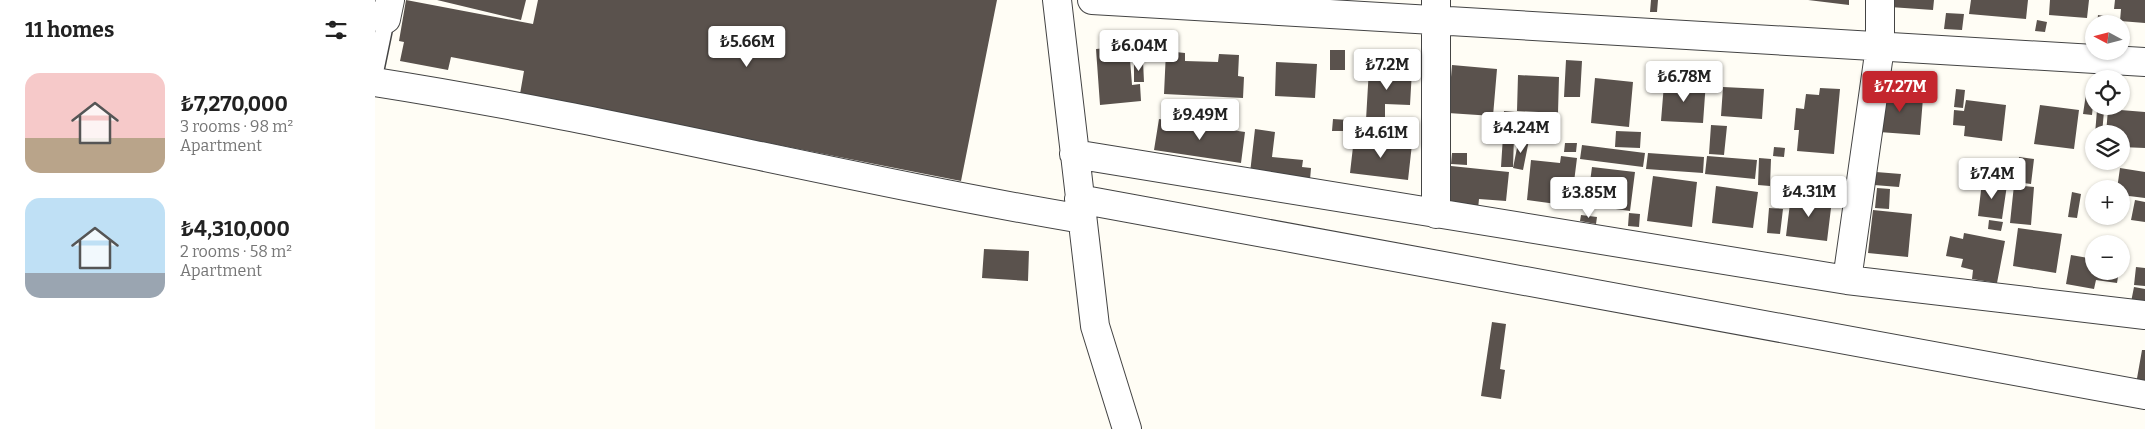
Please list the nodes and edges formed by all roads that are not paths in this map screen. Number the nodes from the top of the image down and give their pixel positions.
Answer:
1 (1057, 0) edge
2 (1092, 0) edge
3 (1880, 0) edge
4 (1435, 10) edge
5 (384, 12) edge
6 (1880, 47) junction
7 (2145, 62) edge
8 (375, 72) edge
9 (375, 82) edge
10 (1074, 154) junction
11 (1081, 209) junction
12 (1436, 214) junction
13 (1847, 280) junction
14 (2145, 314) edge
15 (2145, 395) edge
16 (1127, 429) edge

1 - 10 street
2 - 4 street
3 - 6 street
4 - 6 street
4 - 12 street
5 - 8 lane
6 - 7 street
6 - 13 street
9 - 11 street
10 - 11 street
10 - 12 street
11 - 15 street
11 - 16 street
12 - 13 street
13 - 14 street

